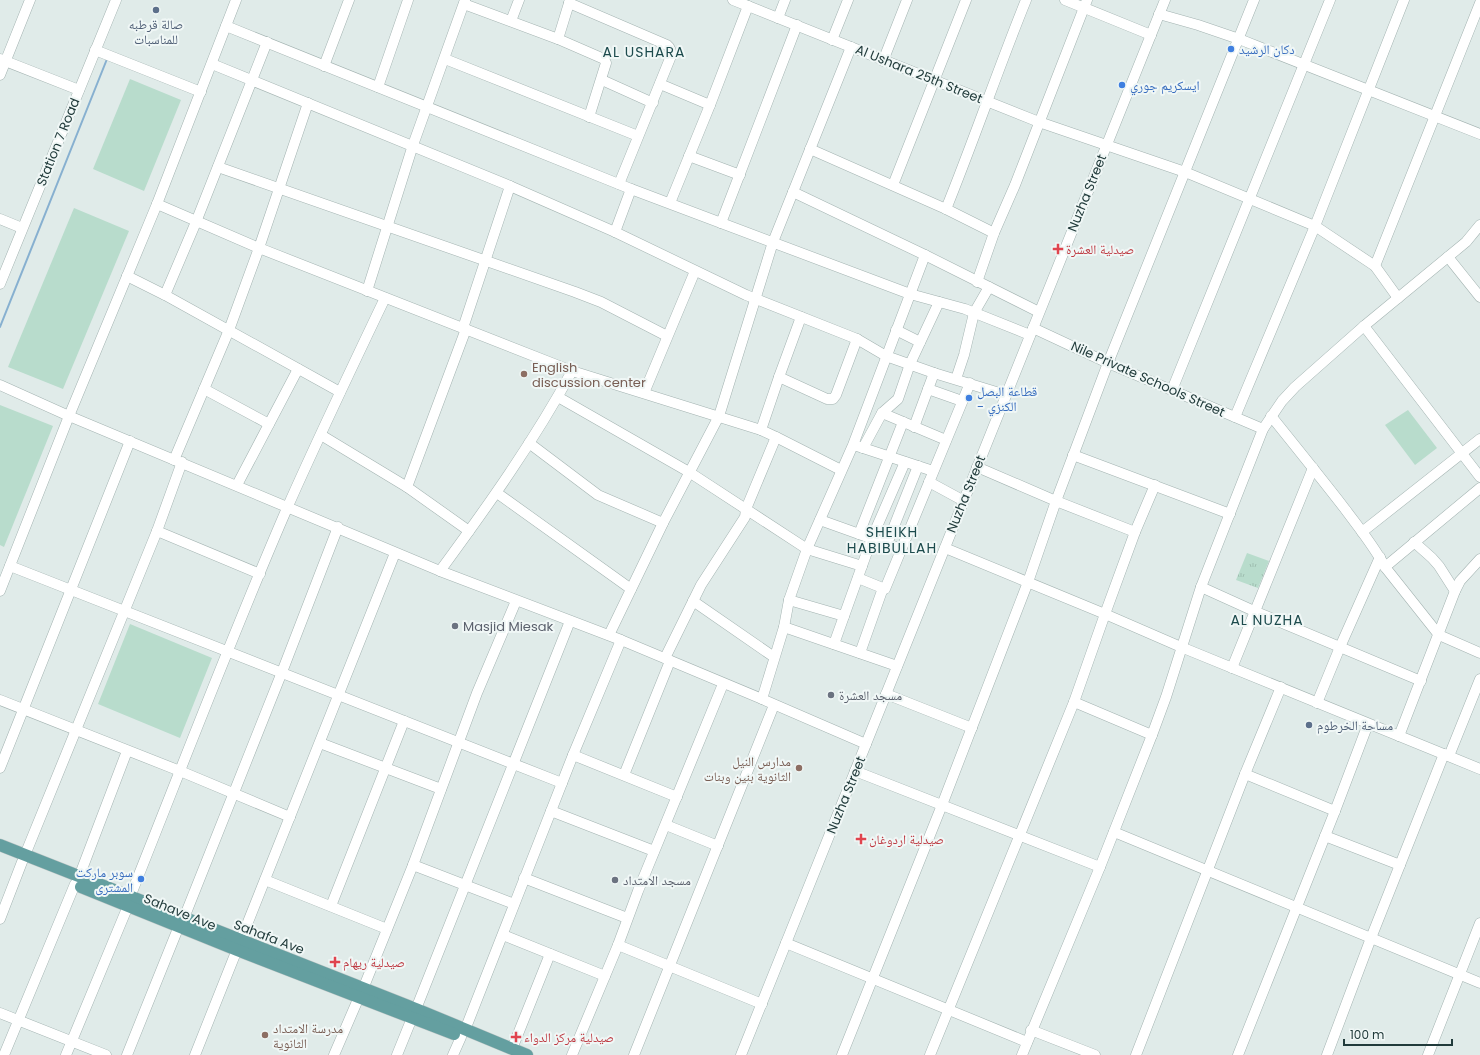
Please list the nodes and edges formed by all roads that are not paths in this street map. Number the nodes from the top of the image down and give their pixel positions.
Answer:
1 (30, 0) edge
2 (116, 0) edge
3 (236, 0) edge
4 (349, 0) edge
5 (408, 0) edge
6 (519, 0) edge
7 (733, 0) edge
8 (785, 0) edge
9 (848, 0) edge
10 (907, 0) edge
11 (966, 0) edge
12 (1026, 0) edge
13 (1065, 0) edge
14 (1165, 0) edge
15 (1254, 0) edge
16 (1330, 0) edge
17 (1404, 0) edge
18 (465, 2) edge
19 (570, 2) edge
20 (1480, 3) edge
21 (1086, 4) edge
22 (748, 6) junction
23 (1159, 14) junction
24 (778, 18) junction
25 (511, 21) junction
26 (797, 25) junction
27 (226, 26) junction
28 (1151, 35) junction
29 (558, 39) junction
30 (1239, 39) junction
31 (832, 40) junction
32 (267, 42) junction
33 (851, 47) junction
34 (95, 50) junction
35 (445, 59) junction
36 (3, 60) edge
37 (883, 61) junction
38 (212, 64) junction
39 (1304, 65) junction
40 (324, 66) junction
41 (0, 75) edge
42 (253, 80) junction
43 (602, 80) junction
44 (934, 80) junction
45 (660, 84) junction
46 (378, 87) junction
47 (79, 90) junction
48 (1368, 91) junction
49 (201, 92) junction
50 (987, 101) junction
51 (308, 103) junction
52 (652, 103) junction
53 (710, 105) junction
54 (426, 108) junction
55 (589, 117) junction
56 (1435, 117) junction
57 (1039, 122) junction
58 (1480, 134) edge
59 (638, 136) junction
60 (413, 145) junction
61 (1107, 145) junction
62 (810, 148) junction
63 (689, 156) junction
64 (218, 167) junction
65 (1185, 172) junction
66 (740, 175) junction
67 (619, 184) junction
68 (510, 186) junction
69 (893, 186) junction
70 (278, 189) junction
71 (631, 189) junction
72 (793, 192) junction
73 (1249, 199) junction
74 (670, 203) junction
75 (158, 204) junction
76 (946, 209) junction
77 (0, 219) edge
78 (196, 222) junction
79 (722, 223) junction
80 (1480, 225) edge
81 (389, 226) junction
82 (1315, 226) junction
83 (22, 228) junction
84 (615, 232) junction
85 (994, 233) junction
86 (773, 242) junction
87 (259, 248) junction
88 (925, 255) junction
89 (1448, 257) junction
90 (486, 261) junction
91 (1375, 266) junction
92 (695, 271) junction
93 (126, 276) junction
94 (977, 282) junction
95 (0, 284) edge
96 (989, 287) junction
97 (367, 291) junction
98 (910, 294) junction
99 (165, 295) junction
100 (1480, 297) edge
101 (385, 298) junction
102 (756, 298) junction
103 (1398, 298) junction
104 (939, 302) junction
105 (1039, 312) junction
106 (974, 313) junction
107 (801, 317) junction
108 (1364, 326) junction
109 (465, 329) junction
110 (229, 330) junction
111 (896, 330) junction
112 (1032, 332) junction
113 (668, 336) junction
114 (857, 339) junction
115 (920, 342) junction
116 (886, 356) junction
117 (1108, 363) junction
118 (910, 364) junction
119 (298, 369) junction
120 (572, 371) junction
121 (934, 373) junction
122 (779, 377) junction
123 (956, 379) junction
124 (970, 383) junction
125 (0, 385) edge
126 (204, 389) junction
127 (928, 389) junction
128 (1172, 390) junction
129 (340, 392) junction
130 (644, 393) junction
131 (1006, 395) junction
132 (558, 396) junction
133 (962, 401) junction
134 (882, 413) junction
135 (69, 416) junction
136 (719, 416) junction
137 (1271, 416) junction
138 (1236, 417) junction
139 (903, 422) junction
140 (269, 424) junction
141 (914, 426) junction
142 (1263, 429) junction
143 (761, 430) junction
144 (321, 435) junction
145 (776, 437) junction
146 (1480, 439) edge
147 (946, 440) junction
148 (130, 441) junction
149 (529, 443) junction
150 (852, 445) junction
151 (863, 448) junction
152 (1461, 453) junction
153 (1073, 455) junction
154 (890, 457) junction
155 (178, 461) junction
156 (905, 462) junction
157 (918, 466) junction
158 (977, 467) junction
159 (1313, 468) junction
160 (841, 470) junction
161 (933, 471) junction
162 (689, 472) junction
163 (1480, 477) edge
164 (929, 482) junction
165 (237, 485) junction
166 (1155, 485) junction
167 (407, 487) junction
168 (1480, 488) edge
169 (497, 493) junction
170 (964, 501) junction
171 (1056, 501) junction
172 (288, 506) junction
173 (746, 509) junction
174 (868, 509) junction
175 (1230, 514) junction
176 (882, 515) junction
177 (820, 520) junction
178 (896, 521) junction
179 (663, 523) junction
180 (910, 527) junction
181 (338, 528) junction
182 (469, 531) junction
183 (157, 532) junction
184 (1136, 532) junction
185 (1362, 532) junction
186 (859, 534) junction
187 (872, 538) junction
188 (1414, 542) junction
189 (887, 544) junction
190 (945, 548) junction
191 (807, 549) junction
192 (901, 549) junction
193 (395, 553) junction
194 (1380, 557) junction
195 (1478, 564) edge
196 (10, 566) junction
197 (862, 566) junction
198 (1385, 567) junction
199 (440, 571) junction
200 (260, 574) junction
201 (858, 578) junction
202 (1028, 582) junction
203 (1201, 587) junction
204 (883, 588) junction
205 (71, 589) junction
206 (631, 589) junction
207 (0, 591) edge
208 (1455, 591) junction
209 (790, 600) junction
210 (516, 601) junction
211 (693, 601) junction
212 (124, 611) junction
213 (1254, 611) junction
214 (1105, 614) junction
215 (844, 616) junction
216 (570, 621) junction
217 (784, 627) junction
218 (609, 635) junction
219 (1438, 635) junction
220 (621, 640) junction
221 (834, 644) junction
222 (1181, 647) junction
223 (1340, 647) junction
224 (228, 650) junction
225 (860, 653) junction
226 (1480, 653) edge
227 (774, 657) junction
228 (668, 660) junction
229 (897, 666) junction
230 (1232, 668) junction
231 (282, 672) junction
232 (1480, 679) edge
233 (1421, 680) junction
234 (723, 684) junction
235 (1281, 687) junction
236 (338, 694) junction
237 (886, 694) junction
238 (762, 699) junction
239 (0, 700) edge
240 (1074, 702) junction
241 (1317, 703) junction
242 (774, 705) junction
243 (23, 710) junction
244 (404, 721) junction
245 (1368, 724) junction
246 (972, 728) junction
247 (76, 730) junction
248 (1152, 736) junction
249 (1399, 736) junction
250 (458, 742) junction
251 (320, 743) junction
252 (866, 744) junction
253 (128, 751) junction
254 (573, 755) junction
255 (1446, 755) junction
256 (512, 763) junction
257 (0, 768) edge
258 (386, 769) junction
259 (1480, 769) edge
260 (180, 771) junction
261 (855, 771) junction
262 (1245, 774) junction
263 (624, 775) junction
264 (562, 783) junction
265 (441, 790) junction
266 (233, 793) junction
267 (677, 796) junction
268 (942, 805) junction
269 (551, 811) junction
270 (1335, 811) junction
271 (290, 817) junction
272 (666, 825) junction
273 (1114, 832) junction
274 (1019, 835) junction
275 (1325, 836) junction
276 (0, 845) edge
277 (718, 846) junction
278 (654, 851) junction
279 (0, 854) edge
280 (24, 859) junction
281 (413, 865) junction
282 (1400, 865) junction
283 (1100, 867) junction
284 (1208, 871) junction
285 (524, 878) junction
286 (265, 880) junction
287 (77, 881) junction
288 (465, 885) junction
289 (129, 902) junction
290 (514, 904) junction
291 (331, 906) junction
292 (1296, 908) junction
293 (627, 918) junction
294 (0, 919) edge
295 (181, 922) junction
296 (1480, 923) edge
297 (387, 929) junction
298 (502, 935) junction
299 (1371, 938) junction
300 (786, 943) junction
301 (238, 945) junction
302 (618, 945) junction
303 (550, 954) junction
304 (670, 966) junction
305 (1459, 974) junction
306 (605, 976) junction
307 (872, 978) junction
308 (1480, 983) edge
309 (361, 993) junction
310 (762, 1004) junction
311 (948, 1009) junction
312 (0, 1013) edge
313 (414, 1014) junction
314 (18, 1020) junction
315 (1031, 1030) junction
316 (463, 1033) junction
317 (71, 1041) junction
318 (1027, 1042) junction
319 (509, 1052) edge
320 (4, 1055) edge
321 (66, 1055) edge
322 (106, 1055) edge
323 (127, 1055) edge
324 (195, 1055) edge
325 (334, 1055) edge
326 (397, 1055) edge
327 (454, 1055) edge
328 (527, 1055) edge
329 (572, 1055) edge
330 (634, 1055) edge
331 (741, 1055) edge
332 (842, 1055) edge
333 (930, 1055) edge
334 (1022, 1055) edge
335 (1095, 1055) edge
336 (1136, 1055) edge
337 (1238, 1055) edge
338 (1327, 1055) edge
339 (1428, 1055) edge

1 - 36 street
2 - 34 street, Station 7 Road
3 - 27 street
4 - 40 street
5 - 46 street
6 - 25 street
7 - 22 street, Al Ushara 25th Street
8 - 24 street
9 - 31 street
10 - 37 street
11 - 44 street
12 - 50 street
13 - 21 street
14 - 23 street, Nuzha Street
15 - 30 street
16 - 39 street
17 - 48 street
18 - 25 street
18 - 35 street
19 - 29 street
19 - 45 street
20 - 56 street
21 - 28 street
21 - 57 street
22 - 24 street, Al Ushara 25th Street
22 - 53 street
23 - 28 street, Nuzha Street
23 - 30 street
24 - 26 street, Al Ushara 25th Street
25 - 29 street
26 - 31 street, Al Ushara 25th Street
26 - 66 street
27 - 32 street, Nile Private Schools Street
27 - 38 street
28 - 61 street, Nuzha Street
29 - 43 street
30 - 39 street
30 - 65 street
31 - 33 street, Al Ushara 25th Street
32 - 40 street, Nile Private Schools Street
32 - 42 street
33 - 37 street, Al Ushara 25th Street
33 - 62 street
34 - 47 street, Station 7 Road
34 - 49 street
35 - 54 street
35 - 55 street
36 - 41 street
36 - 47 street
37 - 44 street, Al Ushara 25th Street
38 - 42 street
38 - 49 street
39 - 48 street
39 - 73 street
40 - 46 street, Nile Private Schools Street
42 - 51 street
42 - 64 street
43 - 52 street
43 - 55 street
44 - 50 street, Al Ushara 25th Street
44 - 69 street
45 - 52 street
45 - 53 street
46 - 54 street, Nile Private Schools Street
47 - 83 street, Station 7 Road
48 - 56 street
48 - 82 street
49 - 75 street
50 - 57 street, Al Ushara 25th Street
50 - 76 street
51 - 60 street
51 - 70 street
52 - 59 street
53 - 63 street
54 - 60 street
54 - 67 street, Nile Private Schools Street
55 - 59 street
56 - 58 street
56 - 91 street
57 - 61 street, Al Ushara 25th Street
57 - 85 street
59 - 67 street
60 - 68 street
60 - 81 street
61 - 65 street, Al Ushara 25th Street
61 - 105 street, Nuzha Street
62 - 69 street
62 - 72 street
63 - 66 street
63 - 74 street
64 - 70 street
64 - 78 street
65 - 73 street, Al Ushara 25th Street
65 - 117 street
66 - 79 street
67 - 71 street, Nile Private Schools Street
68 - 84 street
68 - 90 street
69 - 76 street
70 - 81 street
70 - 87 street
71 - 74 street, Nile Private Schools Street
71 - 84 street
72 - 86 street
72 - 88 street
73 - 82 street, Al Ushara 25th Street
73 - 128 street
74 - 79 street, Nile Private Schools Street
75 - 78 street
75 - 93 street
76 - 85 street
77 - 83 street
78 - 87 street
78 - 99 street
79 - 86 street, Nile Private Schools Street
80 - 89 street
81 - 90 street
81 - 97 street
82 - 91 street, Al Ushara 25th Street
82 - 138 street
83 - 95 street, Station 7 Road
84 - 92 street
85 - 94 street
86 - 98 street, Nile Private Schools Street
86 - 102 street
87 - 97 street
87 - 110 street
88 - 94 street
88 - 98 street
89 - 100 street
89 - 103 street
90 - 109 street
90 - 113 street
91 - 103 street
92 - 102 street
92 - 113 street
93 - 99 street
93 - 135 street
94 - 96 street
96 - 105 street
96 - 106 street
97 - 101 street
98 - 104 street, Nile Private Schools Street
98 - 111 street
99 - 110 street
101 - 109 street
101 - 129 street
102 - 107 street
102 - 136 street
103 - 108 street
104 - 106 street, Nile Private Schools Street
104 - 115 street
105 - 112 street, Nuzha Street
106 - 112 street, Nile Private Schools Street
106 - 123 street
107 - 114 street
107 - 122 street
108 - 137 street
108 - 152 street
109 - 120 street
109 - 167 street
110 - 119 street
110 - 126 street
111 - 115 street
111 - 116 street
112 - 117 street, Nile Private Schools Street
112 - 131 street, Nuzha Street
113 - 130 street
114 - 116 street
114 - 122 street
115 - 118 street
116 - 118 street
116 - 150 street
117 - 128 street, Nile Private Schools Street
117 - 153 street
118 - 121 street
118 - 134 street
119 - 129 street
119 - 140 street
120 - 130 street
120 - 132 street
121 - 123 street
121 - 127 street
122 - 143 street
123 - 124 street
124 - 131 street
124 - 133 street
125 - 135 street
126 - 140 street
126 - 155 street
127 - 133 street
127 - 141 street
128 - 138 street, Nile Private Schools Street
129 - 144 street
130 - 136 street
131 - 158 street, Nuzha Street
132 - 149 street
132 - 162 street
133 - 147 street
134 - 139 street
134 - 151 street
135 - 148 street
135 - 196 street
136 - 143 street
136 - 162 street
137 - 142 street
137 - 159 street
138 - 142 street, Nile Private Schools Street
139 - 141 street
139 - 154 street
140 - 165 street
141 - 147 street
142 - 175 street
143 - 145 street
144 - 167 street
144 - 172 street
145 - 160 street
145 - 173 street
146 - 152 street
147 - 161 street
148 - 155 street
148 - 205 street
149 - 169 street
149 - 179 street
150 - 151 street
150 - 160 street
151 - 154 street
152 - 163 street
152 - 185 street
153 - 166 street
153 - 171 street
154 - 156 street
154 - 174 street
155 - 165 street
155 - 183 street
156 - 157 street
156 - 176 street
157 - 161 street
157 - 178 street
158 - 170 street, Nuzha Street
158 - 171 street
159 - 185 street
159 - 213 street
160 - 177 street
161 - 164 street
162 - 173 street
162 - 179 street
164 - 170 street
164 - 180 street
165 - 172 street
166 - 175 street
166 - 184 street
167 - 182 street
168 - 188 street
169 - 182 street
169 - 206 street
170 - 190 street, Nuzha Street
171 - 184 street
171 - 202 street
172 - 181 street
172 - 200 street
173 - 191 street
173 - 211 street
174 - 176 street
174 - 186 street
175 - 203 street
176 - 178 street
176 - 187 street
177 - 186 street
177 - 191 street
178 - 180 street
178 - 189 street
179 - 206 street
180 - 192 street
181 - 193 street
181 - 231 street
182 - 199 street
183 - 200 street
183 - 212 street
184 - 214 street
185 - 194 street
186 - 187 street
187 - 189 street
187 - 197 street
188 - 198 street
188 - 208 street
189 - 192 street
190 - 202 street
190 - 229 street, Nuzha Street
191 - 197 street
191 - 209 street
192 - 204 street
193 - 199 street
193 - 236 street
194 - 198 street
194 - 223 street
195 - 208 street
196 - 205 street
196 - 207 street
197 - 201 street
198 - 219 street
199 - 210 street
200 - 224 street
201 - 204 street
201 - 215 street
202 - 214 street
202 - 246 street
203 - 213 street
203 - 222 street
204 - 225 street
205 - 212 street
205 - 243 street
206 - 218 street
208 - 219 street
209 - 215 street
209 - 217 street
210 - 216 street
210 - 250 street
211 - 227 street
211 - 228 street
212 - 224 street
212 - 247 street
213 - 223 street
213 - 230 street
214 - 222 street
214 - 240 street
215 - 221 street
216 - 218 street
216 - 256 street
217 - 221 street
217 - 227 street
218 - 220 street
219 - 226 street
219 - 233 street
220 - 228 street
220 - 254 street
221 - 225 street
222 - 230 street
222 - 248 street
223 - 233 street
223 - 241 street
224 - 231 street
224 - 260 street
225 - 229 street
227 - 238 street
228 - 234 street
228 - 263 street
229 - 237 street, Nuzha Street
230 - 235 street
231 - 236 street
231 - 266 street
232 - 255 street
233 - 249 street
234 - 238 street
234 - 267 street
235 - 241 street
235 - 262 street
236 - 244 street
236 - 251 street
237 - 246 street
237 - 252 street, Nuzha Street
238 - 242 street
239 - 243 street
240 - 248 street
240 - 274 street
241 - 245 street
242 - 252 street
242 - 277 street
243 - 247 street
243 - 257 street
244 - 250 street
244 - 258 street
245 - 249 street
245 - 270 street
246 - 268 street
247 - 253 street
247 - 280 street
248 - 273 street
249 - 255 street
250 - 256 street
250 - 265 street
251 - 258 street
251 - 271 street
252 - 261 street, Nuzha Street
253 - 260 street
253 - 287 street
254 - 263 street
254 - 264 street
255 - 259 street
255 - 282 street
256 - 264 street
256 - 288 street
258 - 265 street
258 - 291 street
260 - 266 street
260 - 289 street
261 - 268 street
261 - 300 street, Nuzha Street
262 - 270 street
262 - 284 street
263 - 267 street
264 - 269 street
265 - 281 street
266 - 271 street
266 - 295 street
267 - 272 street
268 - 274 street
268 - 307 street
269 - 278 street
269 - 285 street
270 - 275 street
271 - 286 street
272 - 277 street
272 - 278 street
273 - 283 street
273 - 284 street
274 - 283 street
274 - 311 street
275 - 282 street
275 - 292 street
276 - 280 main road
277 - 304 street
278 - 293 street
279 - 280 main road, Sahave Ave
280 - 287 main road, Sahave Ave
280 - 294 street
281 - 288 street
281 - 297 street
282 - 299 street
283 - 315 street
284 - 292 street
284 - 336 street
285 - 290 street
285 - 293 street
286 - 291 street
286 - 301 street
287 - 289 main road, Sahave Ave
287 - 314 street
288 - 290 street
288 - 313 street
289 - 295 main road, Sahave Ave
289 - 317 street
290 - 298 street
291 - 297 street
292 - 299 street
292 - 337 street
293 - 302 street
295 - 301 main road, Sahave Ave
295 - 323 street
296 - 305 street
297 - 309 street
298 - 303 street
298 - 316 street
299 - 305 street
299 - 338 street
300 - 307 street
300 - 310 street, Nuzha Street
301 - 309 main road, Sahave Ave
301 - 324 street
302 - 304 street
302 - 306 street
303 - 306 street
303 - 319 street
304 - 310 street
304 - 330 street
305 - 308 street
305 - 339 street
306 - 329 street
307 - 311 street
307 - 332 street
309 - 313 main road, Sahave Ave
309 - 325 street
310 - 331 street, Nuzha Street
311 - 318 street
311 - 333 street
312 - 314 street
313 - 316 main road, Sahave Ave
313 - 326 street
314 - 317 street
314 - 320 street
315 - 318 street
315 - 335 street
316 - 319 main road, Sahave Ave
316 - 327 street
317 - 321 street
317 - 322 street
318 - 334 street
319 - 328 main road

